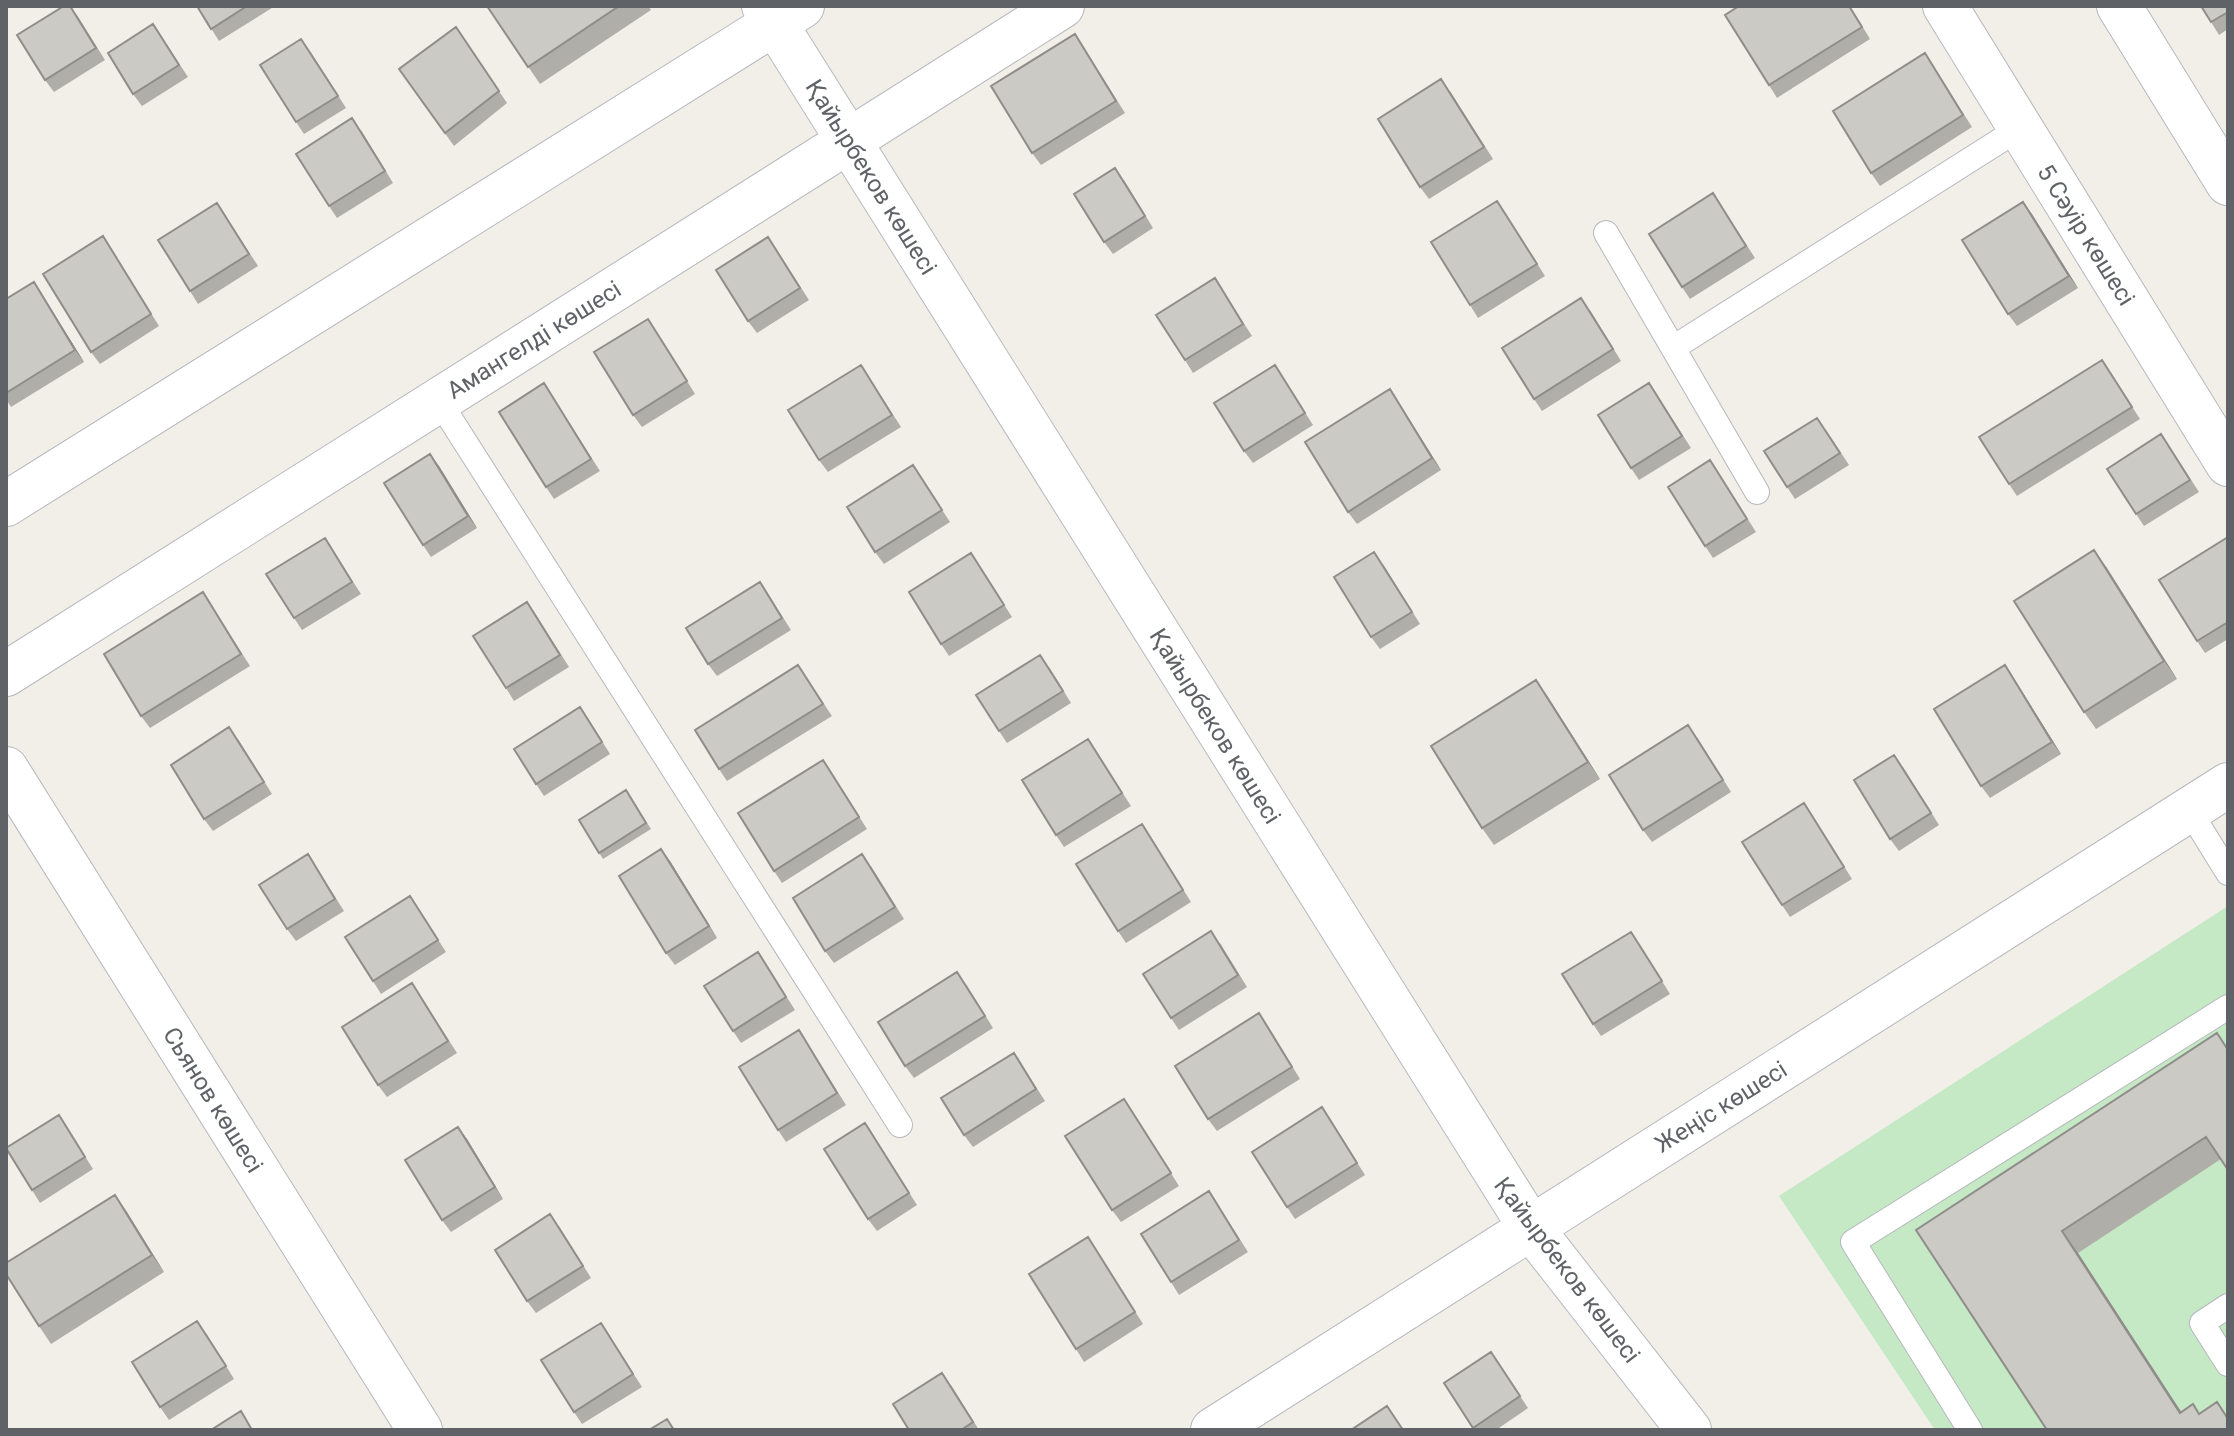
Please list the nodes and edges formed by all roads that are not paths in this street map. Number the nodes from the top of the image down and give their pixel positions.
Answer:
1 (1062, 6) edge
2 (1945, 6) edge
3 (2119, 6) edge
4 (780, 12) edge
5 (2020, 128) junction
6 (849, 141) junction
7 (2228, 183) edge
8 (1606, 233) dead end
9 (1673, 348) junction
10 (439, 401) junction
11 (2228, 464) edge
12 (1757, 492) dead end
13 (6, 504) edge
14 (6, 674) edge
15 (6, 769) edge
16 (2228, 785) edge
17 (2189, 810) junction
18 (2228, 873) edge
19 (2228, 1007) edge
20 (900, 1125) dead end
21 (1531, 1228) junction
22 (2228, 1306) edge
23 (2228, 1364) edge
24 (420, 1430) edge
25 (1213, 1430) edge
26 (1689, 1430) edge
27 (1970, 1430) edge

1 - 6 street, Амангелді көшесі
2 - 5 street, 5 Сәуір көшесі
3 - 7 street
4 - 6 street, Қайырбеков көшесі
4 - 13 street
5 - 9 lane
5 - 11 street, 5 Сәуір көшесі
6 - 10 street, Амангелді көшесі
6 - 21 street, Қайырбеков көшесі
8 - 9 lane
9 - 12 lane
10 - 14 street, Амангелді көшесі
10 - 20 lane
15 - 24 street, Сьянов көшесі
16 - 17 street, Жеңіс көшесі
17 - 18 lane
17 - 21 street, Жеңіс көшесі
19 - 27 lane
21 - 25 street, Жеңіс көшесі
21 - 26 street, Қайырбеков көшесі
22 - 23 lane

